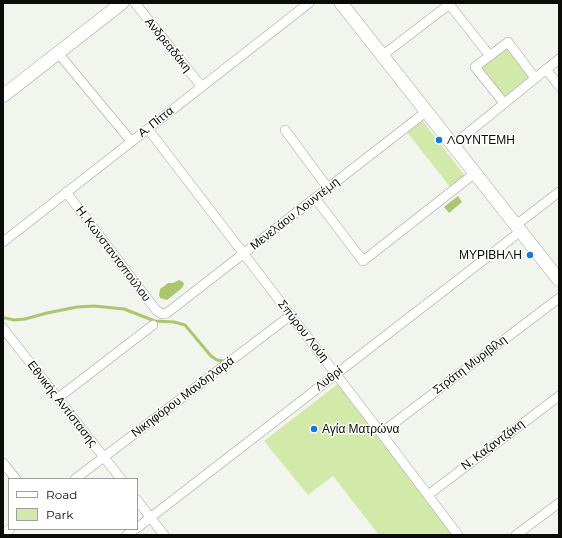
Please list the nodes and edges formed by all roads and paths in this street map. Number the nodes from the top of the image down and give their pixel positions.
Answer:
1 (122, 3) edge
2 (135, 3) edge
3 (309, 3) edge
4 (342, 3) edge
5 (450, 4) edge
6 (58, 53) junction
7 (383, 55) junction
8 (490, 56) junction
9 (559, 59) edge
10 (546, 69) junction
11 (535, 78) junction
12 (559, 86) edge
13 (202, 87) junction
14 (3, 96) edge
15 (504, 103) junction
16 (427, 111) junction
17 (148, 129) junction
18 (285, 130) dead end
19 (131, 141) junction
20 (453, 145) junction
21 (475, 173) junction
22 (328, 188) junction
23 (66, 192) junction
24 (559, 192) edge
25 (315, 198) junction
26 (518, 228) junction
27 (3, 242) edge
28 (244, 254) junction
29 (559, 280) edge
30 (559, 298) edge
31 (162, 314) joint
32 (291, 314) junction
33 (153, 325) dead end
34 (4, 332) edge
35 (336, 374) junction
36 (559, 396) edge
37 (58, 398) junction
38 (381, 433) junction
39 (104, 457) junction
40 (3, 463) edge
41 (15, 478) edge
42 (76, 478) edge
43 (119, 478) edge
44 (428, 495) junction
45 (138, 501) edge
46 (559, 503) edge
47 (150, 517) junction
48 (138, 526) edge
49 (164, 535) edge
50 (458, 535) edge
51 (516, 535) edge

1 - 6 street
2 - 13 street, Ανδρεαδάκη
3 - 13 street, Α. Πίττα
4 - 7 street
5 - 7 street
5 - 8 street
6 - 14 street
6 - 19 street
7 - 16 street
8 - 11 street
8 - 15 street
9 - 10 street
10 - 11 street
10 - 12 street
11 - 15 street
13 - 17 street, Α. Πίττα
15 - 20 street
16 - 20 street
16 - 22 street, Μενελάου Λουντέμη
17 - 19 street, Α. Πίττα
17 - 28 street, Σπύρου Λούη
18 - 22 street
19 - 23 street, Α. Πίττα
20 - 21 street
21 - 25 street
21 - 26 street
22 - 25 street, Μενελάου Λουντέμη
23 - 27 street, Α. Πίττα
23 - 31 street, Η. Κωνσταντοπούλου
24 - 26 street, Λυθρί
25 - 28 street, Μενελάου Λουντέμη
26 - 29 street
26 - 35 street, Λυθρί
28 - 31 street, Μενελάου Λουντέμη
28 - 32 street, Σπύρου Λούη
30 - 38 street, Στράτη Μυριβίλη
32 - 35 street, Σπύρου Λούη
32 - 39 street, Νικηφόρου Μανδηλαρά
33 - 37 street
34 - 37 street, Εθνικής Αντίστασης
35 - 38 street, Σπύρου Λούη
35 - 47 street, Λυθρί
36 - 44 street, Ν. Καζαντζάκη
37 - 39 street, Εθνικής Αντίστασης
38 - 44 street, Σπύρου Λούη
39 - 42 street, Νικηφόρου Μανδηλαρά
39 - 43 street, Εθνικής Αντίστασης
40 - 41 street
44 - 50 street, Σπύρου Λούη
45 - 47 street
46 - 51 street
47 - 48 street, Λυθρί
47 - 49 street

